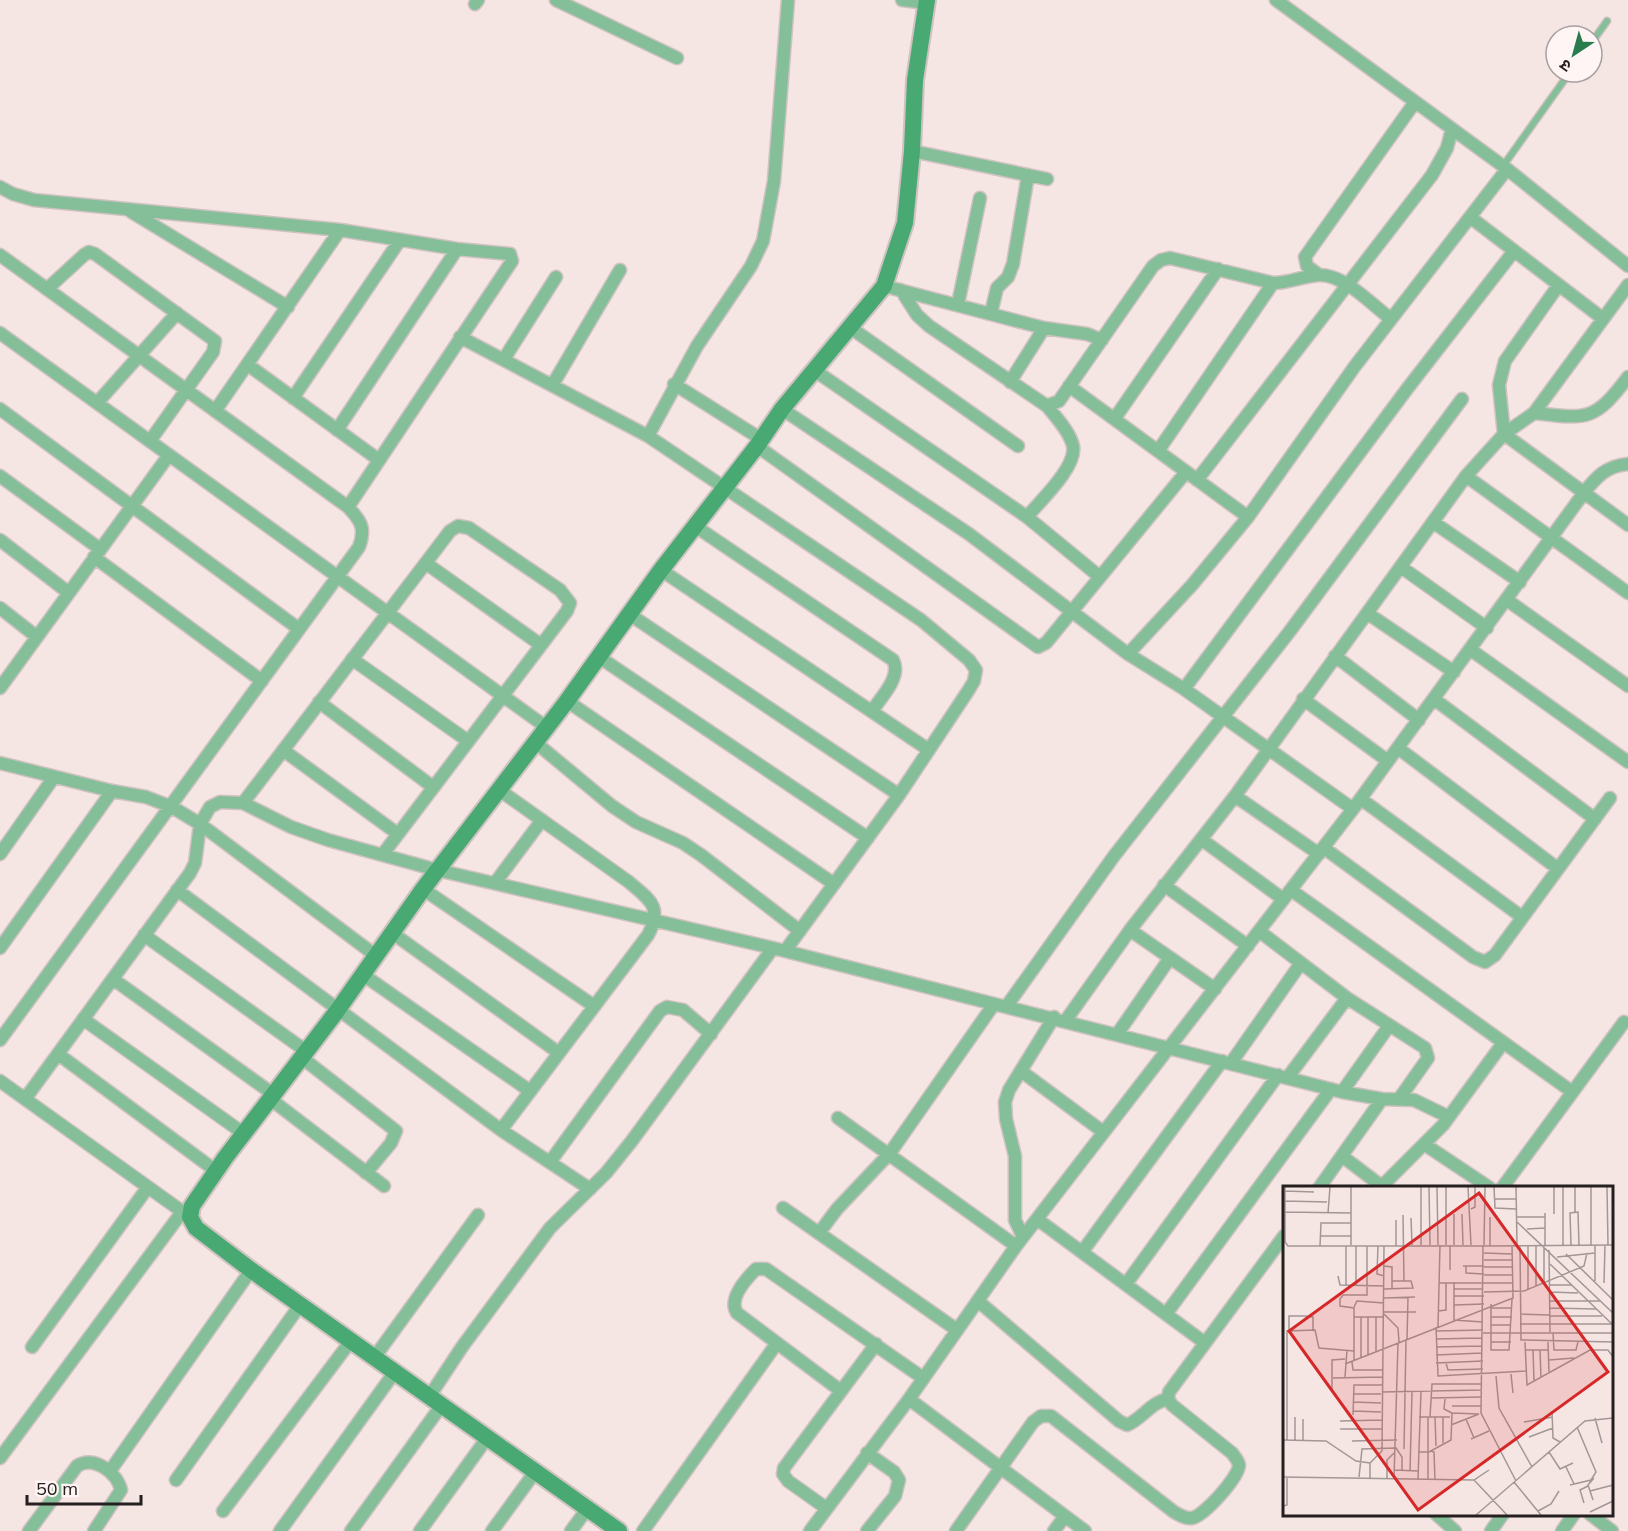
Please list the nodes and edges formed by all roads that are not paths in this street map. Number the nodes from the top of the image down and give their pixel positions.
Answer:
1 (556, 0) edge
2 (788, 0) edge
3 (902, 0) edge
4 (1276, 0) edge
5 (927, 2) edge
6 (1607, 21) dead end
7 (1604, 25) edge
8 (676, 58) dead end
9 (1562, 84) edge
10 (1415, 102) junction
11 (1452, 129) junction
12 (912, 150) junction
13 (1505, 168) junction
14 (1028, 175) junction
15 (1047, 179) dead end
16 (0, 187) edge
17 (980, 198) dead end
18 (126, 209) junction
19 (1470, 217) junction
20 (340, 230) junction
21 (400, 240) junction
22 (457, 249) junction
23 (1514, 251) junction
24 (0, 255) edge
25 (1628, 266) edge
26 (1218, 269) junction
27 (620, 270) dead end
28 (1319, 275) junction
29 (556, 277) dead end
30 (1273, 283) junction
31 (1347, 285) junction
32 (1628, 285) edge
33 (884, 286) junction
34 (1558, 286) junction
35 (47, 289) junction
36 (901, 290) junction
37 (958, 304) junction
38 (288, 307) junction
39 (177, 313) junction
40 (991, 313) junction
41 (1602, 318) junction
42 (1391, 319) junction
43 (851, 328) junction
44 (1044, 328) junction
45 (0, 333) edge
46 (460, 337) junction
47 (1102, 340) junction
48 (139, 355) junction
49 (504, 359) junction
50 (248, 365) junction
51 (814, 370) junction
52 (1628, 377) edge
53 (1010, 382) junction
54 (553, 384) junction
55 (674, 384) junction
56 (1069, 386) junction
57 (186, 390) junction
58 (293, 398) junction
59 (1462, 399) dead end
60 (97, 403) junction
61 (1047, 406) junction
62 (0, 409) edge
63 (782, 409) junction
64 (215, 411) junction
65 (1534, 413) junction
66 (1115, 418) junction
67 (337, 429) junction
68 (1504, 434) junction
69 (648, 436) junction
70 (150, 441) junction
71 (759, 443) junction
72 (1018, 446) dead end
73 (1158, 451) junction
74 (169, 455) junction
75 (379, 460) junction
76 (1628, 464) edge
77 (0, 476) edge
78 (1192, 476) junction
79 (1466, 476) junction
80 (726, 486) junction
81 (1583, 494) junction
82 (132, 505) junction
83 (348, 507) junction
84 (1027, 517) junction
85 (1248, 517) junction
86 (1433, 522) junction
87 (1628, 525) edge
88 (695, 526) junction
89 (1551, 539) junction
90 (0, 540) edge
91 (97, 553) junction
92 (427, 564) junction
93 (1401, 567) junction
94 (661, 570) junction
95 (336, 577) junction
96 (1100, 577) junction
97 (1520, 582) junction
98 (69, 593) junction
99 (1628, 593) edge
100 (1507, 600) junction
101 (0, 608) edge
102 (1072, 611) junction
103 (389, 612) junction
104 (1367, 613) junction
105 (629, 614) junction
106 (1487, 628) junction
107 (299, 629) junction
108 (37, 637) junction
109 (541, 645) junction
110 (1471, 650) junction
111 (1128, 654) junction
112 (1335, 656) junction
113 (599, 657) junction
114 (352, 659) junction
115 (1454, 672) junction
116 (262, 681) junction
117 (1, 683) edge
118 (1628, 686) edge
119 (1184, 690) junction
120 (502, 695) junction
121 (1304, 699) junction
122 (1434, 699) junction
123 (567, 701) junction
124 (319, 702) junction
125 (872, 711) junction
126 (1222, 716) junction
127 (1419, 720) junction
128 (546, 727) junction
129 (468, 741) junction
130 (535, 742) junction
131 (1269, 748) junction
132 (1398, 748) junction
133 (283, 750) junction
134 (929, 750) junction
135 (1388, 761) junction
136 (1628, 762) edge
137 (0, 763) edge
138 (54, 777) junction
139 (433, 787) junction
140 (498, 789) junction
141 (112, 791) junction
142 (899, 795) junction
143 (1235, 796) junction
144 (1610, 798) dead end
145 (243, 804) junction
146 (1357, 804) junction
147 (172, 807) junction
148 (1594, 819) junction
149 (542, 820) junction
150 (200, 824) junction
151 (398, 834) junction
152 (868, 838) junction
153 (1201, 839) junction
154 (1321, 851) junction
155 (0, 854) edge
156 (383, 854) junction
157 (1557, 868) junction
158 (437, 870) junction
159 (495, 884) junction
160 (834, 884) junction
161 (1164, 885) junction
162 (423, 889) junction
163 (177, 890) junction
164 (1287, 894) junction
165 (1522, 917) junction
166 (656, 921) junction
167 (1130, 930) junction
168 (800, 931) junction
169 (1259, 931) junction
170 (391, 932) junction
171 (144, 935) junction
172 (1248, 946) junction
173 (0, 948) edge
174 (779, 949) junction
175 (375, 955) junction
176 (1170, 958) junction
177 (1301, 963) junction
178 (362, 974) junction
179 (113, 979) junction
180 (1215, 988) junction
181 (1347, 998) junction
182 (1000, 1005) junction
183 (594, 1006) junction
184 (337, 1011) junction
185 (83, 1019) junction
186 (1060, 1019) junction
187 (1624, 1022) dead end
188 (1389, 1026) junction
189 (1118, 1033) junction
190 (711, 1034) junction
191 (0, 1040) edge
192 (1503, 1043) junction
193 (1170, 1047) junction
194 (559, 1053) junction
195 (58, 1054) junction
196 (303, 1054) junction
197 (1226, 1062) junction
198 (1021, 1071) junction
199 (1283, 1076) junction
200 (0, 1081) edge
201 (1336, 1090) junction
202 (530, 1091) junction
203 (1571, 1091) junction
204 (271, 1096) junction
205 (25, 1099) junction
206 (1382, 1099) junction
207 (1399, 1099) junction
208 (1449, 1117) junction
209 (838, 1118) dead end
210 (501, 1130) junction
211 (1102, 1131) junction
212 (243, 1133) junction
213 (1424, 1144) junction
214 (890, 1153) junction
215 (1342, 1155) junction
216 (550, 1162) junction
217 (216, 1171) junction
218 (366, 1173) junction
219 (384, 1186) dead end
220 (1320, 1186) edge
221 (1382, 1186) edge
222 (1384, 1186) edge
223 (1487, 1186) edge
224 (1503, 1186) edge
225 (148, 1187) junction
226 (590, 1189) junction
227 (783, 1208) dead end
228 (186, 1215) junction
229 (478, 1215) dead end
230 (1037, 1219) junction
231 (819, 1233) junction
232 (1283, 1237) edge
233 (1020, 1242) junction
234 (1082, 1252) junction
235 (251, 1270) junction
236 (1126, 1284) junction
237 (978, 1301) junction
238 (300, 1305) junction
239 (1166, 1314) junction
240 (957, 1330) junction
241 (350, 1342) junction
242 (777, 1343) junction
243 (1205, 1343) junction
244 (876, 1344) junction
245 (32, 1347) dead end
246 (374, 1358) junction
247 (394, 1373) junction
248 (923, 1378) junction
249 (841, 1391) junction
250 (909, 1398) junction
251 (1168, 1399) junction
252 (435, 1402) junction
253 (487, 1438) junction
254 (867, 1453) junction
255 (0, 1458) edge
256 (1001, 1468) junction
257 (110, 1471) junction
258 (535, 1472) junction
259 (176, 1480) dead end
260 (826, 1508) junction
261 (587, 1509) junction
262 (223, 1511) dead end
263 (1065, 1516) junction
264 (1437, 1516) edge
265 (1502, 1516) edge
266 (1573, 1516) edge
267 (1591, 1516) edge
268 (958, 1530) edge
269 (29, 1531) edge
270 (94, 1531) edge
271 (280, 1531) edge
272 (351, 1531) edge
273 (420, 1531) edge
274 (492, 1531) edge
275 (571, 1531) edge
276 (619, 1531) edge
277 (643, 1531) edge
278 (810, 1531) edge
279 (867, 1531) edge
280 (1054, 1531) edge
281 (1085, 1531) edge
282 (1455, 1531) edge
283 (1491, 1531) edge
284 (1562, 1531) edge
285 (1612, 1531) edge

1 - 8 street
2 - 55 street
3 - 5 street
4 - 10 street
5 - 12 street
6 - 7 lane
9 - 13 lane
10 - 11 street
10 - 28 street
11 - 13 street
11 - 31 street
12 - 14 street
12 - 33 street
13 - 19 street
13 - 25 street
14 - 15 street
14 - 40 street
16 - 18 street
17 - 37 street
18 - 20 street
18 - 38 street
19 - 23 street
19 - 42 street
20 - 21 street
20 - 38 street
21 - 22 street
21 - 58 street
22 - 46 street
22 - 67 street
23 - 34 street
23 - 119 street
24 - 35 street
26 - 30 street
26 - 47 street
26 - 66 street
27 - 54 street
28 - 30 street
28 - 31 street
29 - 49 street
30 - 73 street
31 - 42 street
31 - 78 street
32 - 41 street
33 - 36 street
33 - 43 street
34 - 41 street
34 - 68 street
35 - 39 street
35 - 48 street
36 - 37 street
36 - 53 street
37 - 40 street
38 - 50 street
39 - 48 street
39 - 57 street
40 - 44 street
41 - 65 street
42 - 85 street
43 - 51 street
43 - 72 street
44 - 47 street
44 - 53 street
45 - 60 street
46 - 49 street
46 - 75 street
47 - 56 street
48 - 57 street
48 - 60 street
49 - 54 street
50 - 58 street
50 - 64 street
51 - 63 street
51 - 84 street
52 - 65 street
53 - 61 street
54 - 69 street
55 - 69 street
55 - 71 street
56 - 61 street
56 - 66 street
57 - 64 street
57 - 70 street
58 - 67 street
59 - 126 street
60 - 70 street
61 - 84 street
62 - 82 street
63 - 71 street
63 - 102 street
64 - 83 street
65 - 68 street
66 - 73 street
67 - 75 street
68 - 79 street
68 - 81 street
69 - 80 street
70 - 74 street
71 - 80 street
71 - 102 street
73 - 78 street
74 - 82 street
74 - 95 street
75 - 83 street
76 - 81 street
77 - 91 street
78 - 85 street
78 - 96 street
79 - 86 street
79 - 89 street
80 - 88 street
80 - 134 street
81 - 87 street
81 - 89 street
82 - 91 street
82 - 107 street
83 - 95 street
84 - 96 street
85 - 111 street
86 - 93 street
86 - 97 street
88 - 94 street
88 - 125 street
89 - 97 street
89 - 99 street
90 - 98 street
91 - 98 street
91 - 116 street
92 - 103 street
92 - 109 street
92 - 109 street
93 - 104 street
93 - 106 street
94 - 105 street
94 - 125 street
95 - 103 street
95 - 107 street
96 - 102 street
97 - 100 street
98 - 108 street
100 - 106 street
100 - 118 street
101 - 108 street
102 - 111 street
103 - 114 street
103 - 120 street
104 - 112 street
104 - 115 street
105 - 113 street
105 - 142 street
106 - 110 street
107 - 116 street
108 - 117 street
109 - 120 street
110 - 115 street
110 - 136 street
111 - 119 street
112 - 121 street
112 - 127 street
113 - 123 street
113 - 152 street
114 - 124 street
114 - 129 street
115 - 122 street
116 - 147 street
119 - 126 street
120 - 128 street
120 - 129 street
121 - 131 street
121 - 135 street
122 - 127 street
122 - 148 street
123 - 128 street
123 - 160 street
124 - 133 street
124 - 139 street
125 - 134 street
126 - 131 street
126 - 182 street
127 - 132 street
128 - 130 street
129 - 139 street
130 - 140 street
130 - 168 street
131 - 143 street
131 - 146 street
132 - 135 street
132 - 157 street
133 - 145 street
133 - 151 street
134 - 142 street
135 - 146 street
137 - 138 street
138 - 141 street
138 - 155 street
139 - 151 street
140 - 149 street
140 - 158 street
141 - 147 street
141 - 173 street
142 - 152 street
143 - 153 street
143 - 154 street
144 - 148 street
145 - 150 street
145 - 156 street
146 - 154 street
146 - 165 street
147 - 150 street
147 - 191 street
148 - 157 street
149 - 159 street
149 - 166 street
150 - 163 street
150 - 175 street
151 - 156 street
152 - 160 street
153 - 161 street
153 - 164 street
154 - 164 street
154 - 165 street
156 - 158 street
157 - 165 street
158 - 159 street
158 - 162 street
159 - 166 street
160 - 168 street
161 - 167 street
161 - 172 street
162 - 170 street
162 - 183 street
163 - 171 street
163 - 184 street
164 - 169 street
164 - 192 street
166 - 174 street
166 - 183 street
167 - 176 street
167 - 186 street
168 - 174 street
169 - 172 street
169 - 177 street
170 - 175 street
170 - 194 street
171 - 179 street
171 - 196 street
172 - 180 street
174 - 182 street
174 - 190 street
175 - 178 street
176 - 180 street
176 - 189 street
177 - 181 street
177 - 197 street
178 - 184 street
178 - 202 street
179 - 185 street
179 - 204 street
180 - 193 street
181 - 188 street
181 - 199 street
182 - 186 street
182 - 214 street
183 - 194 street
184 - 196 street
184 - 210 street
185 - 195 street
185 - 212 street
186 - 189 street
186 - 198 street
187 - 203 street
188 - 201 street
188 - 207 street
189 - 193 street
190 - 216 street
190 - 226 street
192 - 203 street
192 - 208 street
193 - 197 street
193 - 211 street
194 - 202 street
195 - 205 street
195 - 217 street
196 - 204 street
196 - 218 street
197 - 199 street
197 - 234 street
198 - 211 street
198 - 233 street
199 - 201 street
199 - 236 street
200 - 205 street
201 - 206 street
201 - 239 street
202 - 210 street
203 - 224 street
204 - 212 street
204 - 218 street
205 - 225 street
206 - 207 street
206 - 215 street
207 - 208 street
208 - 213 street
209 - 214 street
210 - 216 street
211 - 230 street
212 - 217 street
213 - 222 street
213 - 223 street
214 - 231 street
214 - 233 street
215 - 220 street
215 - 221 street
216 - 226 street
217 - 228 street
218 - 219 street
225 - 228 street
225 - 245 street
226 - 252 street
227 - 231 street
228 - 235 street
228 - 255 street
229 - 246 street
230 - 233 street
230 - 234 street
231 - 240 street
232 - 243 street
233 - 237 street
234 - 236 street
235 - 238 street
235 - 257 street
236 - 239 street
237 - 240 street
237 - 251 street
238 - 241 street
238 - 259 street
239 - 243 street
240 - 248 street
241 - 246 street
241 - 262 street
242 - 244 street
242 - 249 street
242 - 277 street
243 - 251 street
244 - 248 street
244 - 249 street
246 - 247 street
247 - 252 street
247 - 271 street
248 - 250 street
249 - 260 street
250 - 254 street
250 - 256 street
251 - 256 street
252 - 253 street
252 - 272 street
253 - 258 street
253 - 273 street
254 - 260 street
254 - 279 street
256 - 263 street
256 - 268 street
257 - 269 street
257 - 270 street
258 - 261 street
258 - 274 street
260 - 278 street
261 - 275 street
261 - 276 street
263 - 280 street
263 - 281 street
264 - 282 street
265 - 283 street
266 - 284 street
267 - 285 street

